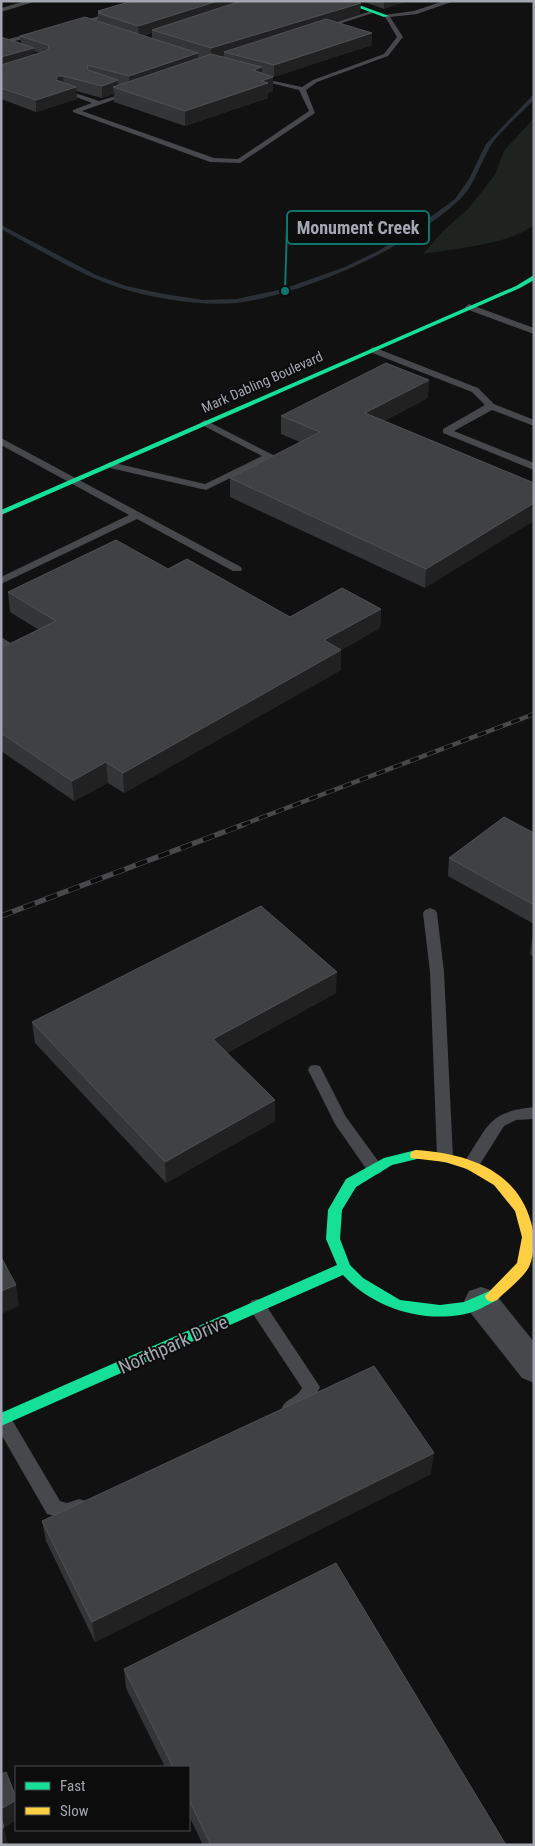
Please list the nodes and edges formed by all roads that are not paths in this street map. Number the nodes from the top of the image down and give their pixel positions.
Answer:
1 (34, 1) edge
2 (151, 1) edge
3 (342, 1) edge
4 (451, 1) edge
5 (1, 10) edge
6 (373, 12) junction
7 (386, 16) junction
8 (81, 23) junction
9 (72, 25) edge
10 (98, 28) edge
11 (46, 32) edge
12 (310, 32) edge
13 (1, 43) edge
14 (10, 46) edge
15 (251, 77) edge
16 (115, 86) edge
17 (140, 89) edge
18 (303, 89) junction
19 (61, 90) edge
20 (131, 92) junction
21 (99, 103) junction
22 (534, 277) edge
23 (469, 307) junction
24 (532, 328) edge
25 (373, 350) junction
26 (491, 406) junction
27 (534, 423) edge
28 (205, 424) junction
29 (1, 441) edge
30 (110, 465) junction
31 (534, 467) edge
32 (74, 481) junction
33 (1, 513) edge
34 (136, 515) junction
35 (237, 570) dead end
36 (1, 581) edge
37 (430, 913) dead end
38 (315, 1070) dead end
39 (534, 1113) edge
40 (445, 1157) junction
41 (470, 1165) junction
42 (375, 1169) junction
43 (528, 1206) edge
44 (528, 1264) edge
45 (345, 1268) junction
46 (482, 1301) junction
47 (257, 1306) junction
48 (534, 1368) edge
49 (279, 1413) edge
50 (2, 1420) edge
51 (94, 1500) edge

1 - 5 lane
2 - 8 lane
3 - 6 street
4 - 7 lane
6 - 7 street
6 - 12 lane
7 - 18 lane
8 - 9 lane
8 - 10 lane
11 - 13 lane
13 - 14 lane
15 - 18 lane
16 - 20 lane
17 - 20 lane
18 - 21 lane
19 - 21 lane
20 - 21 lane
22 - 23 street, Mark Dabling Boulevard
23 - 24 lane
23 - 25 street, Mark Dabling Boulevard
25 - 26 lane
25 - 28 street, Mark Dabling Boulevard
26 - 27 lane
26 - 31 lane
28 - 30 street, Mark Dabling Boulevard
28 - 30 lane
29 - 32 lane
30 - 32 street, Mark Dabling Boulevard
32 - 33 street, Mark Dabling Boulevard
32 - 34 lane
34 - 35 lane
34 - 36 lane
37 - 40 lane
38 - 42 lane
39 - 41 lane
40 - 41 street
40 - 42 street
41 - 43 street
42 - 45 street
43 - 44 street
44 - 46 street
45 - 46 street
45 - 47 street, Northpark Drive
46 - 48 street
47 - 49 lane
47 - 50 street, Northpark Drive
50 - 51 lane

